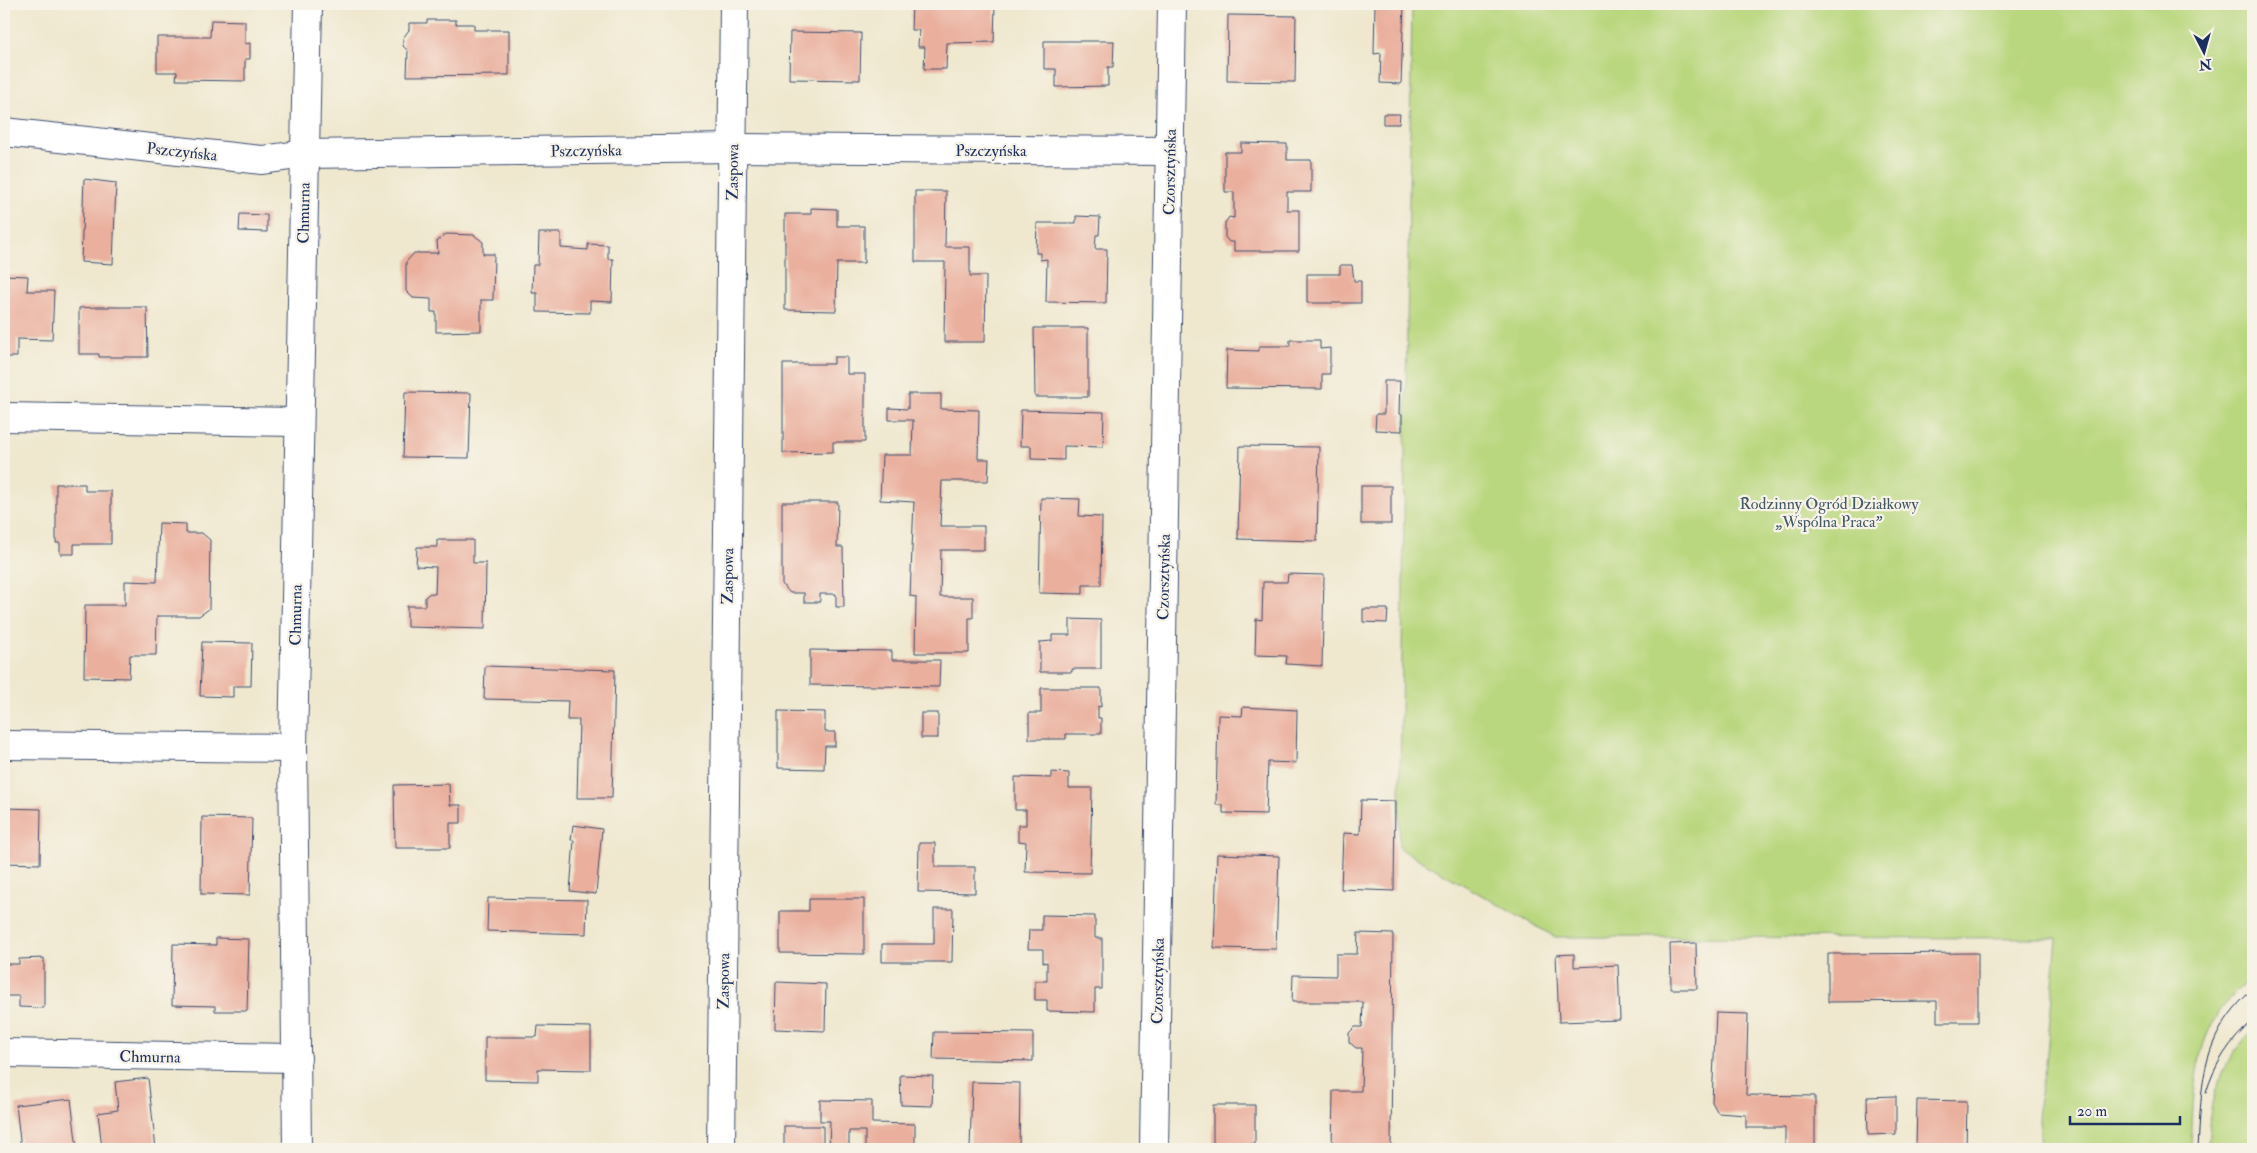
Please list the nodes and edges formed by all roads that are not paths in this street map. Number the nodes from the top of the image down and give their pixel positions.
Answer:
1 (308, 4) edge
2 (734, 4) edge
3 (1172, 4) edge
4 (4, 132) edge
5 (732, 148) junction
6 (1170, 151) junction
7 (305, 154) junction
8 (4, 417) edge
9 (298, 422) junction
10 (4, 745) edge
11 (293, 748) junction
12 (4, 1053) edge
13 (297, 1058) junction
14 (297, 1149) edge
15 (721, 1149) edge
16 (1154, 1149) edge

1 - 7 street, Chmurna
2 - 5 street, Zaspowa
3 - 6 street, Czorsztyńska
4 - 7 street, Pszczyńska
5 - 6 street, Pszczyńska
5 - 7 street, Pszczyńska
5 - 15 street, Zaspowa
6 - 16 street, Czorsztyńska
7 - 9 street, Chmurna
8 - 9 street
9 - 11 street, Chmurna
10 - 11 street
11 - 13 street, Chmurna
12 - 13 street, Chmurna
13 - 14 street, Chmurna

